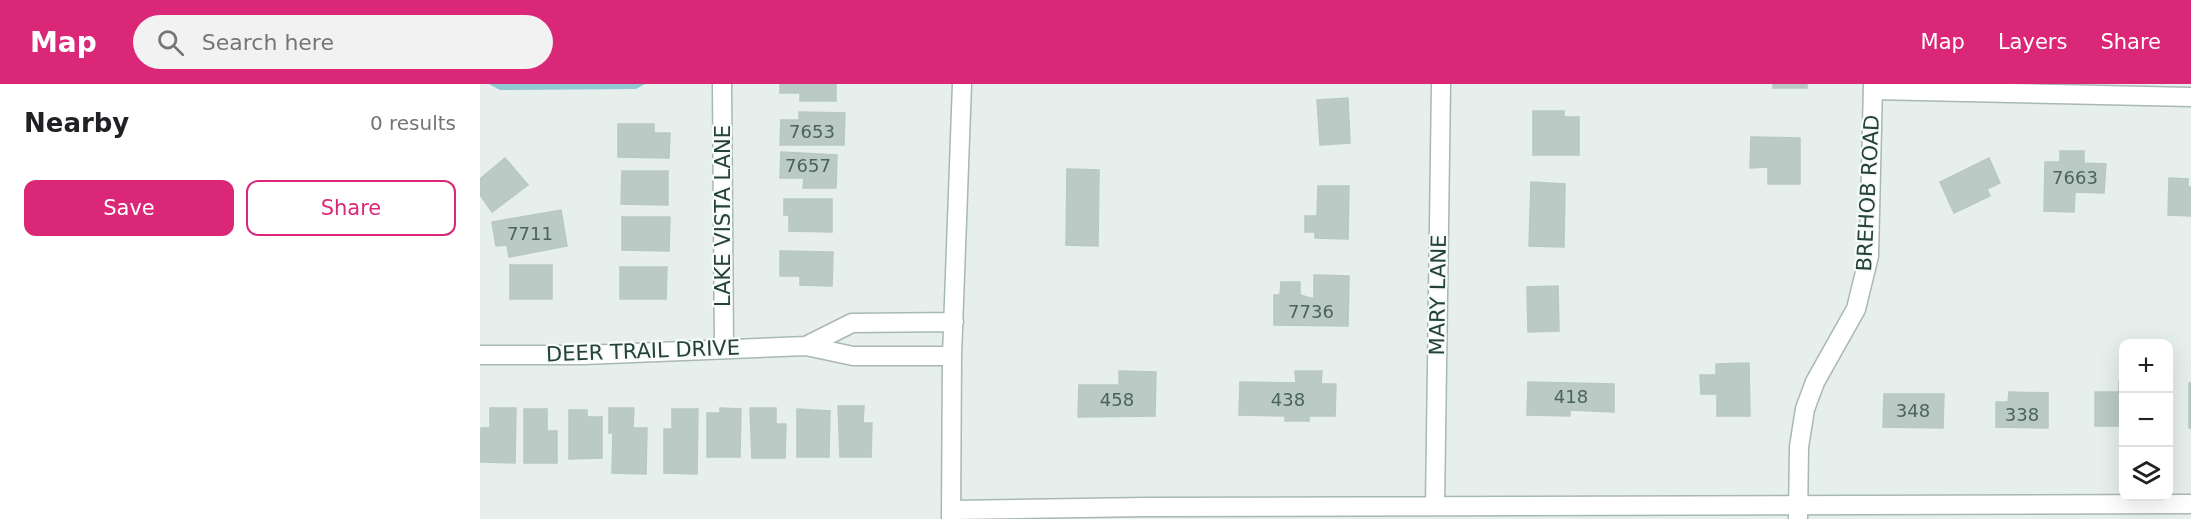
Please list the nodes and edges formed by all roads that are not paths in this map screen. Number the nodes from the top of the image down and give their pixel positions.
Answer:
1 (722, 84) edge
2 (962, 84) edge
3 (1441, 84) edge
4 (1873, 87) edge
5 (2191, 97) edge
6 (954, 322) junction
7 (806, 346) junction
8 (724, 349) junction
9 (480, 355) edge
10 (952, 356) junction
11 (2191, 504) edge
12 (1435, 506) junction
13 (1798, 512) edge
14 (952, 514) edge

1 - 8 street, LAKE VISTA LANE
2 - 6 street
3 - 12 street, MARY LANE
4 - 5 street
4 - 13 street, BREHOB ROAD
6 - 7 street
6 - 10 street
7 - 8 street, DEER TRAIL DRIVE
7 - 10 street
8 - 9 street, DEER TRAIL DRIVE
10 - 14 street
11 - 13 street
12 - 13 street
12 - 14 street

